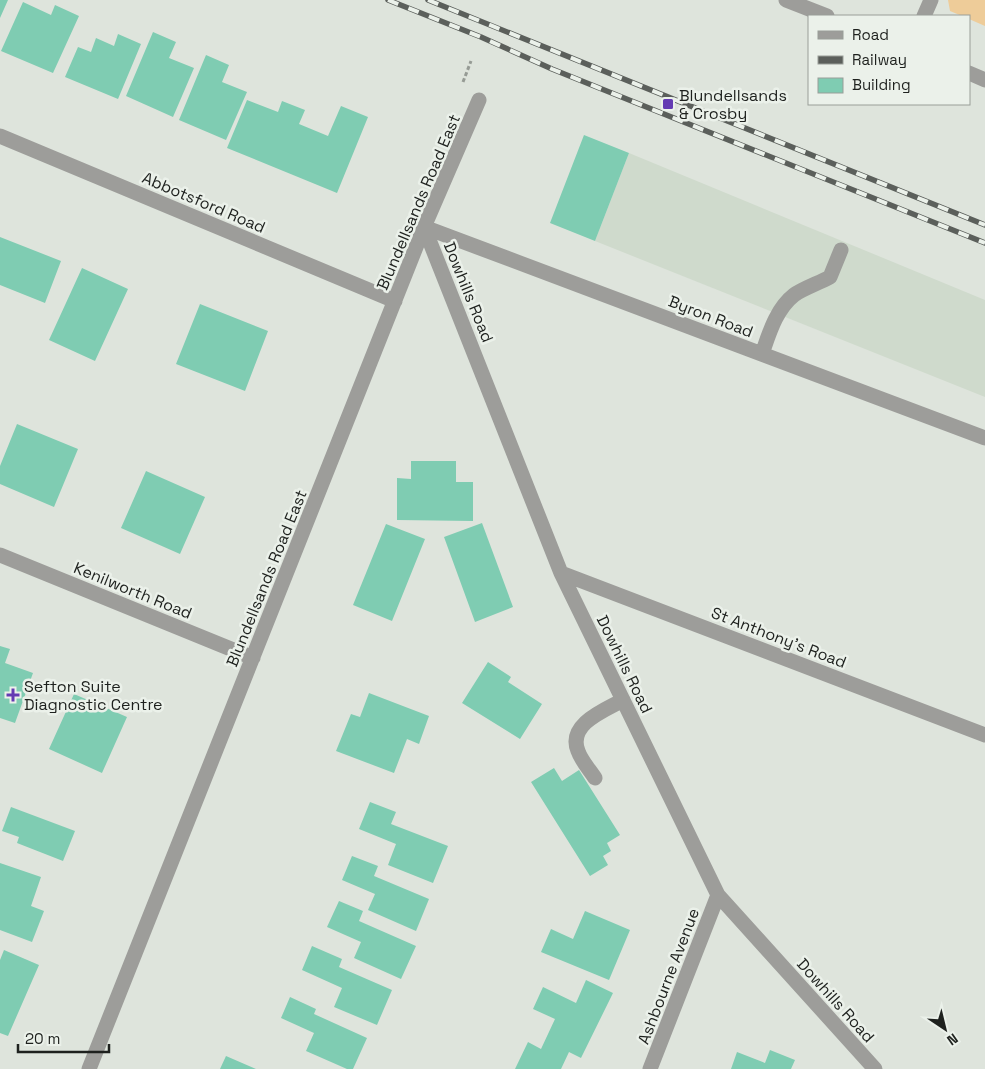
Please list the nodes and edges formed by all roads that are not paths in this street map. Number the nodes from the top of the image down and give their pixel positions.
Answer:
1 (786, 0) edge
2 (931, 0) edge
3 (825, 15) edge
4 (924, 15) edge
5 (970, 73) edge
6 (985, 80) edge
7 (479, 100) dead end
8 (0, 136) edge
9 (424, 227) junction
10 (841, 250) dead end
11 (395, 301) junction
12 (762, 354) junction
13 (985, 438) edge
14 (0, 555) edge
15 (560, 572) junction
16 (253, 658) junction
17 (623, 700) junction
18 (985, 735) edge
19 (595, 778) dead end
20 (718, 895) junction
21 (88, 1069) edge
22 (650, 1069) edge
23 (874, 1069) edge

1 - 3 street
2 - 4 street
5 - 6 street
7 - 9 street, Blundellsands Road East
8 - 11 street, Abbotsford Road
9 - 11 street, Blundellsands Road East
9 - 12 street, Byron Road
9 - 15 street, Dowhills Road
10 - 12 street
11 - 16 street, Blundellsands Road East
12 - 13 street, Byron Road
14 - 16 street, Kenilworth Road
15 - 17 street, Dowhills Road
15 - 18 street, St Anthony's Road
16 - 21 street, Blundellsands Road East
17 - 19 street
17 - 20 street, Dowhills Road
20 - 22 street, Ashbourne Avenue
20 - 23 street, Dowhills Road

